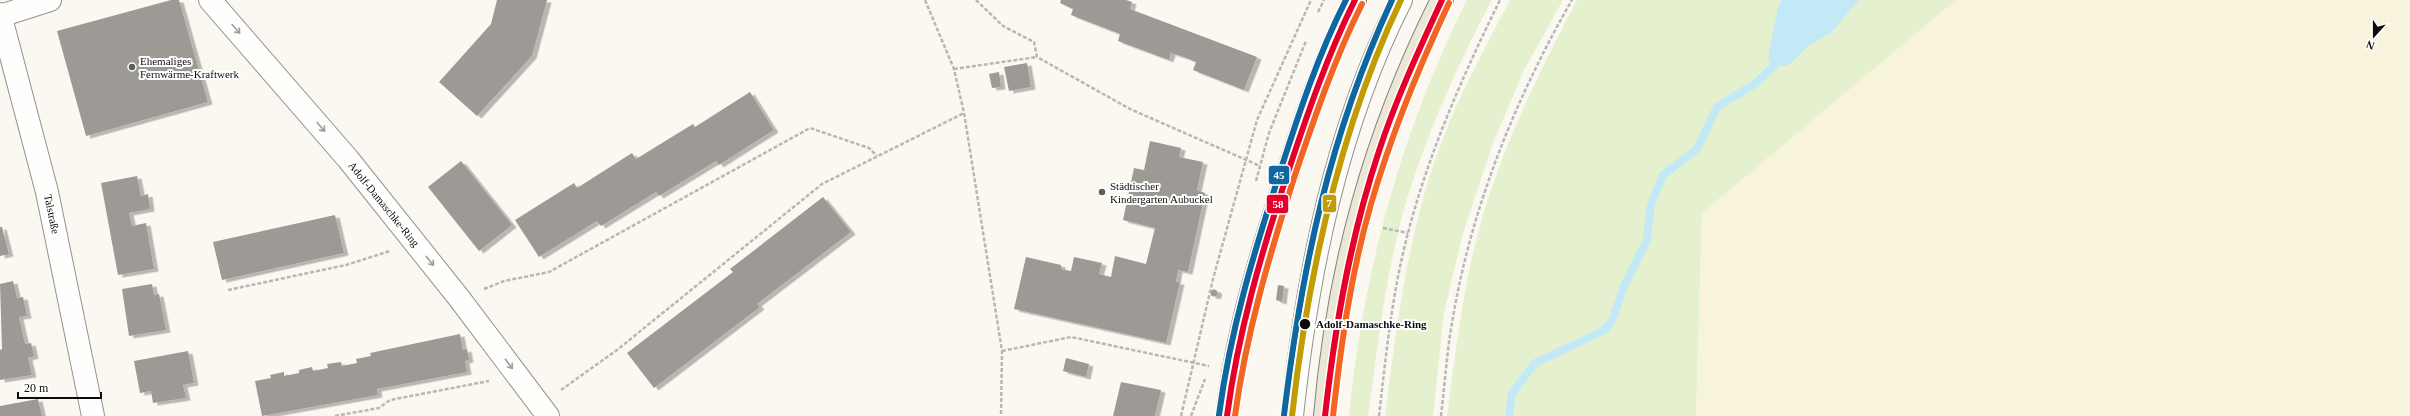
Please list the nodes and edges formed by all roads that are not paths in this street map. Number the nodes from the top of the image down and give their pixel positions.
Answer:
1 (50, 0) edge
2 (210, 0) edge
3 (1401, 0) edge
4 (1442, 0) edge
5 (1349, 1) edge
6 (0, 15) edge
7 (544, 410) edge
8 (93, 416) edge
9 (1227, 416) edge
10 (1292, 416) edge
11 (1324, 416) edge

1 - 6 street
2 -> 7 street, Adolf-Damaschke-Ring
3 - 10 street
4 - 11 main road
5 - 9 main road
6 - 8 street, Talstraße

